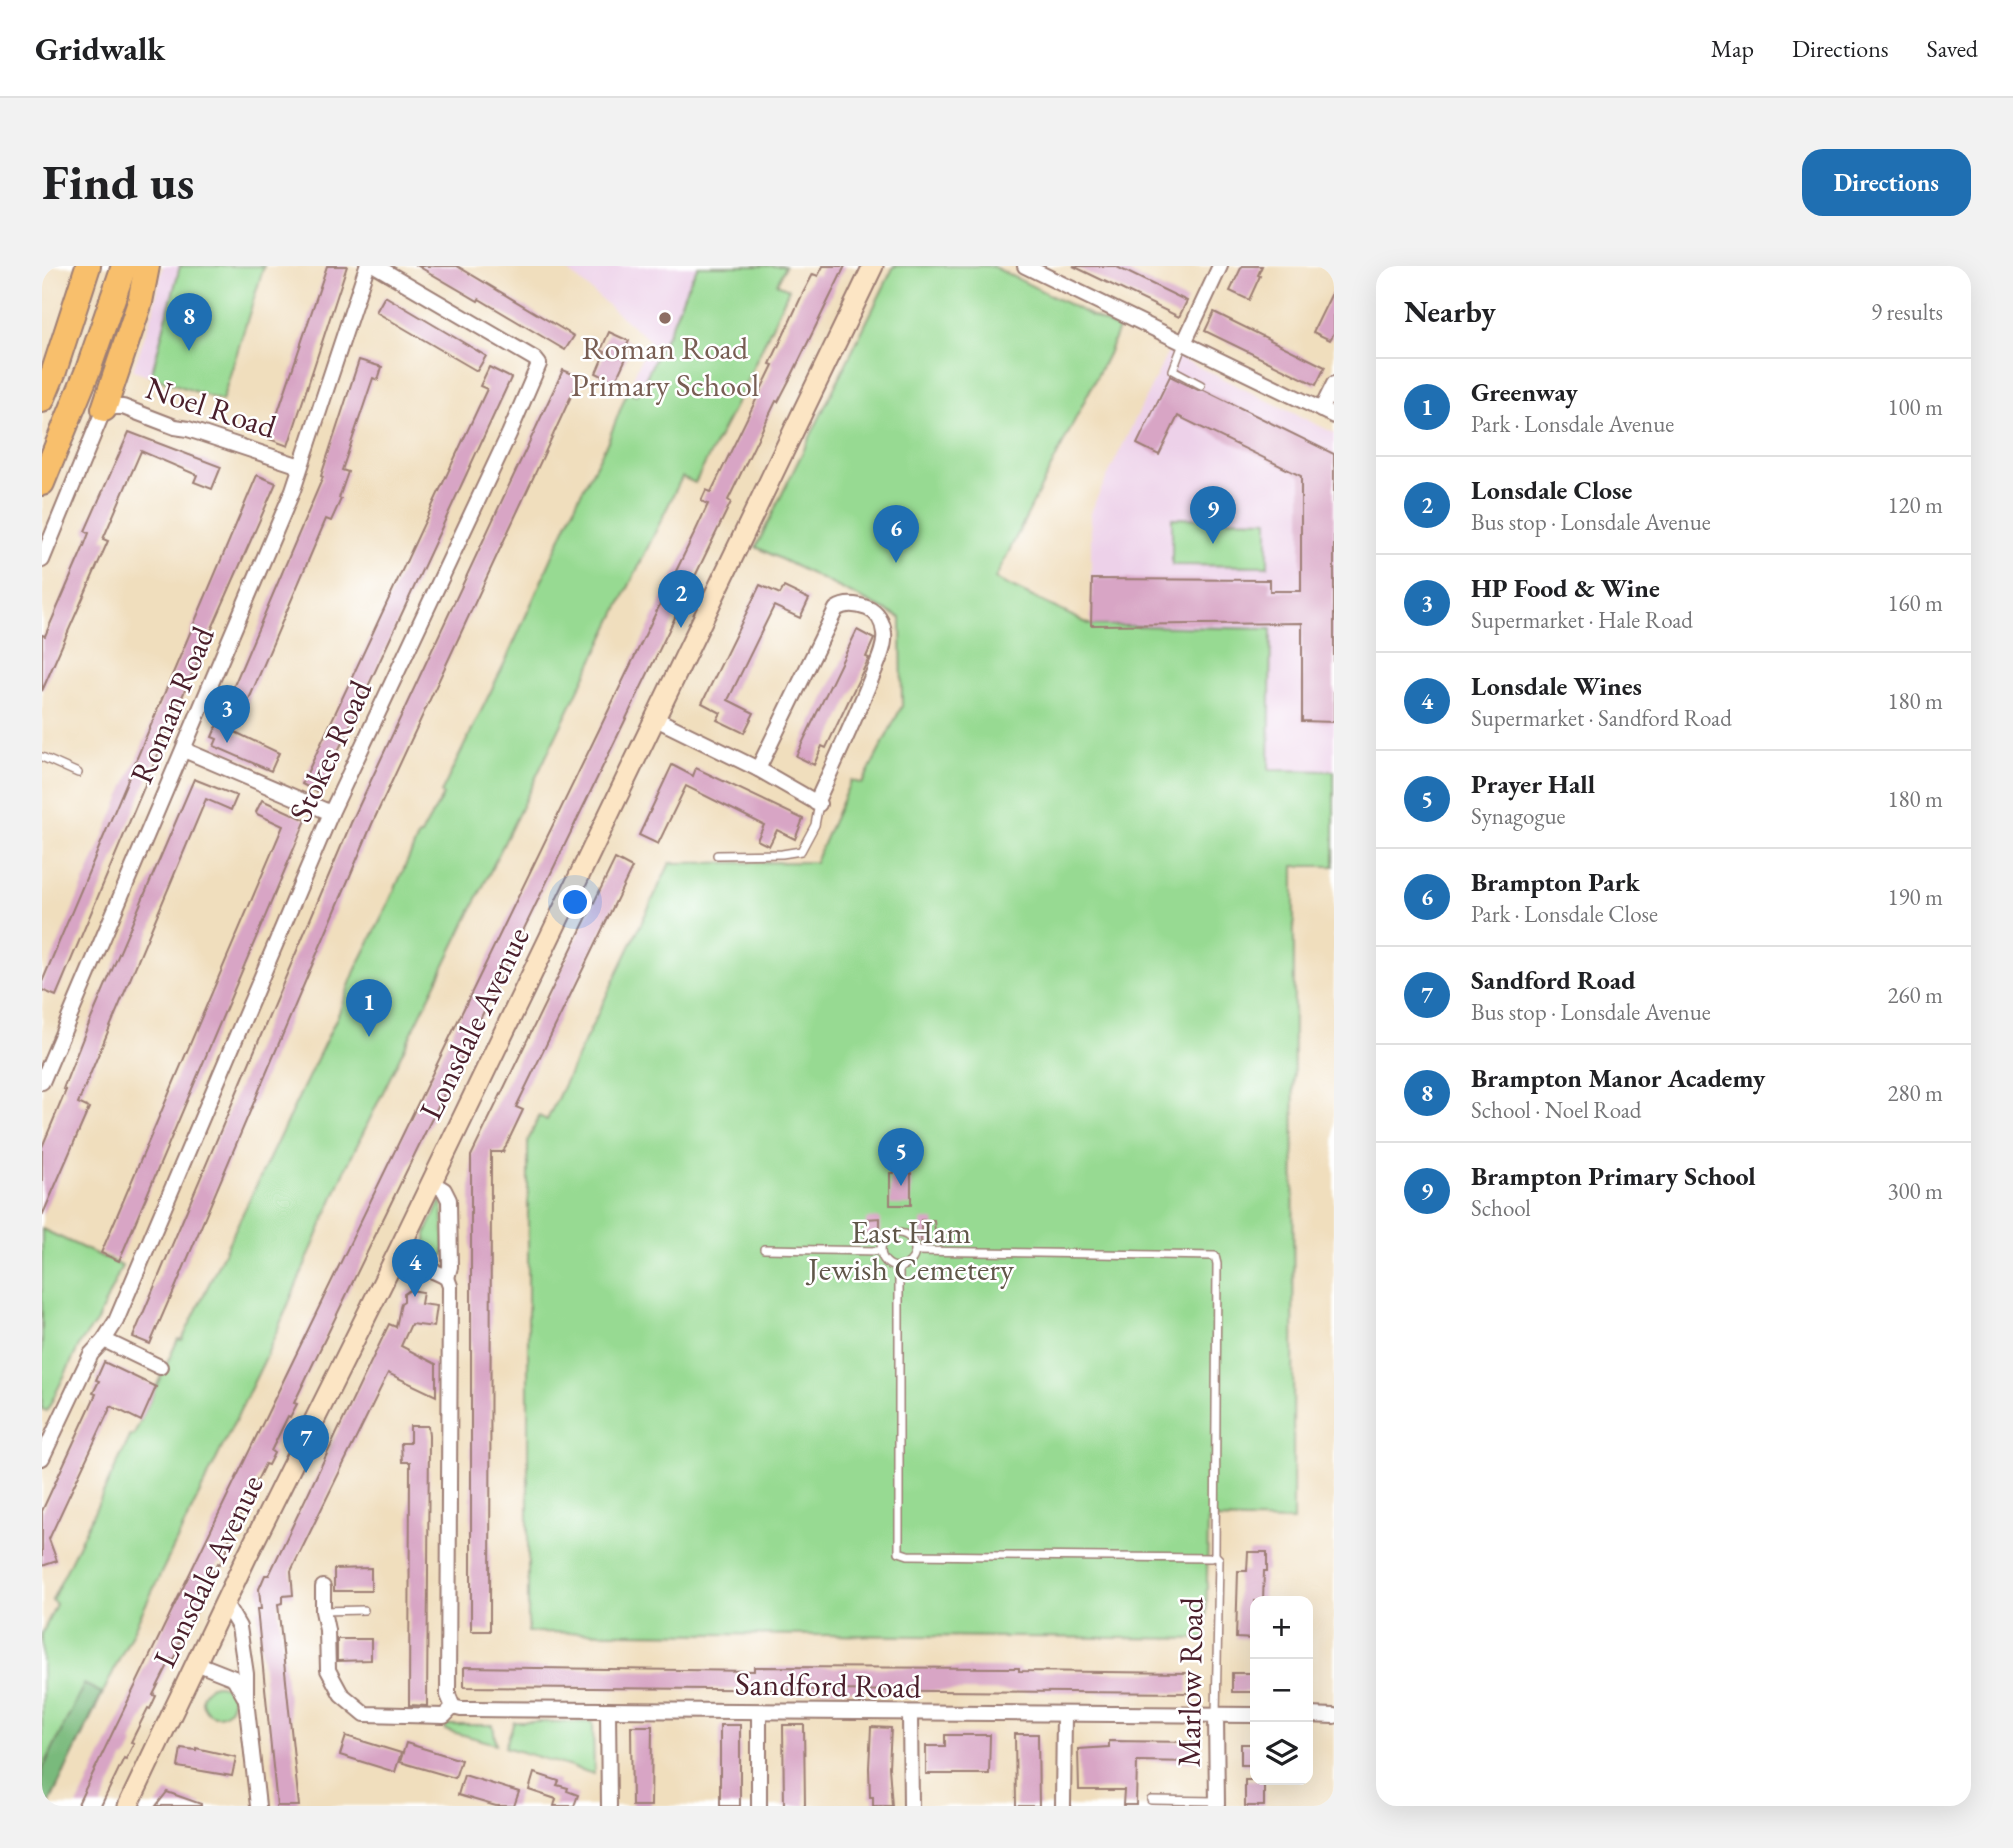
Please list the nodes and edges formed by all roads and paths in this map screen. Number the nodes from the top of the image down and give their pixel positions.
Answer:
1 (88, 266) edge
2 (124, 266) edge
3 (147, 266) edge
4 (368, 266) edge
5 (376, 266) edge
6 (873, 266) edge
7 (1025, 266) edge
8 (1220, 266) edge
9 (1045, 270) edge
10 (1184, 343) junction
11 (1334, 384) edge
12 (1202, 386) dead end
13 (42, 400) edge
14 (104, 409) junction
15 (1328, 413) edge
16 (300, 466) junction
17 (42, 483) edge
18 (42, 561) edge
19 (654, 718) junction
20 (184, 750) junction
21 (42, 757) edge
22 (758, 768) junction
23 (78, 773) dead end
24 (818, 803) junction
25 (331, 813) junction
26 (718, 855) dead end
27 (42, 1082) edge
28 (431, 1182) junction
29 (764, 1250) dead end
30 (881, 1251) junction
31 (916, 1251) junction
32 (397, 1254) junction
33 (899, 1267) junction
34 (447, 1278) junction
35 (104, 1340) junction
36 (160, 1367) dead end
37 (42, 1458) edge
38 (1217, 1557) junction
39 (323, 1587) dead end
40 (225, 1603) junction
41 (364, 1610) dead end
42 (323, 1611) junction
43 (196, 1663) junction
44 (246, 1700) junction
45 (453, 1707) junction
46 (608, 1710) junction
47 (759, 1712) junction
48 (1064, 1714) junction
49 (910, 1715) junction
50 (1216, 1715) junction
51 (1250, 1715) edge
52 (1313, 1716) edge
53 (1334, 1716) edge
54 (1151, 1800) dead end
55 (1217, 1803) edge
56 (128, 1806) edge
57 (258, 1806) edge
58 (609, 1806) edge
59 (760, 1806) edge
60 (911, 1806) edge
61 (1063, 1806) edge

1 - 13 highway
2 - 17 highway
3 - 14 highway
4 - 16 street, Roman Road
5 - 25 street, Stokes Road
6 - 19 street, Lonsdale Avenue
7 - 9 street
8 - 10 street
9 - 10 street
10 - 12 lane
10 - 15 street
11 - 15 street
14 - 16 street, Noel Road
14 - 18 street
16 - 20 street, Roman Road
19 - 22 street
19 - 28 street, Lonsdale Avenue
20 - 25 street
20 - 27 street, Roman Road
21 - 23 lane
22 - 24 street
22 - 24 street
24 - 26 lane
25 - 35 street, Stokes Road
28 - 32 street, Lonsdale Avenue
28 - 34 street
29 - 30 lane
30 - 31 lane
30 - 33 lane
31 - 33 lane
31 - 38 lane, Marlow Road
32 - 34 street
32 - 40 street, Lonsdale Avenue
33 - 38 lane
34 - 45 street
35 - 36 street
35 - 37 street, Stokes Road
38 - 50 lane, Marlow Road
39 - 42 street, Sandford Road
40 - 43 street, Lonsdale Avenue
40 - 44 street
41 - 42 lane
42 - 45 street, Sandford Road
43 - 44 street
43 - 56 street, Lonsdale Avenue
44 - 57 street
45 - 46 street, Sandford Road
46 - 47 street, Sandford Road
46 - 58 street
47 - 49 street, Sandford Road
47 - 59 street
48 - 49 street, Sandford Road
48 - 50 street, Sandford Road
48 - 61 street
49 - 60 street
50 - 51 street, Sandford Road
50 - 55 street, Marlow Road
52 - 53 street
54 - 55 lane

